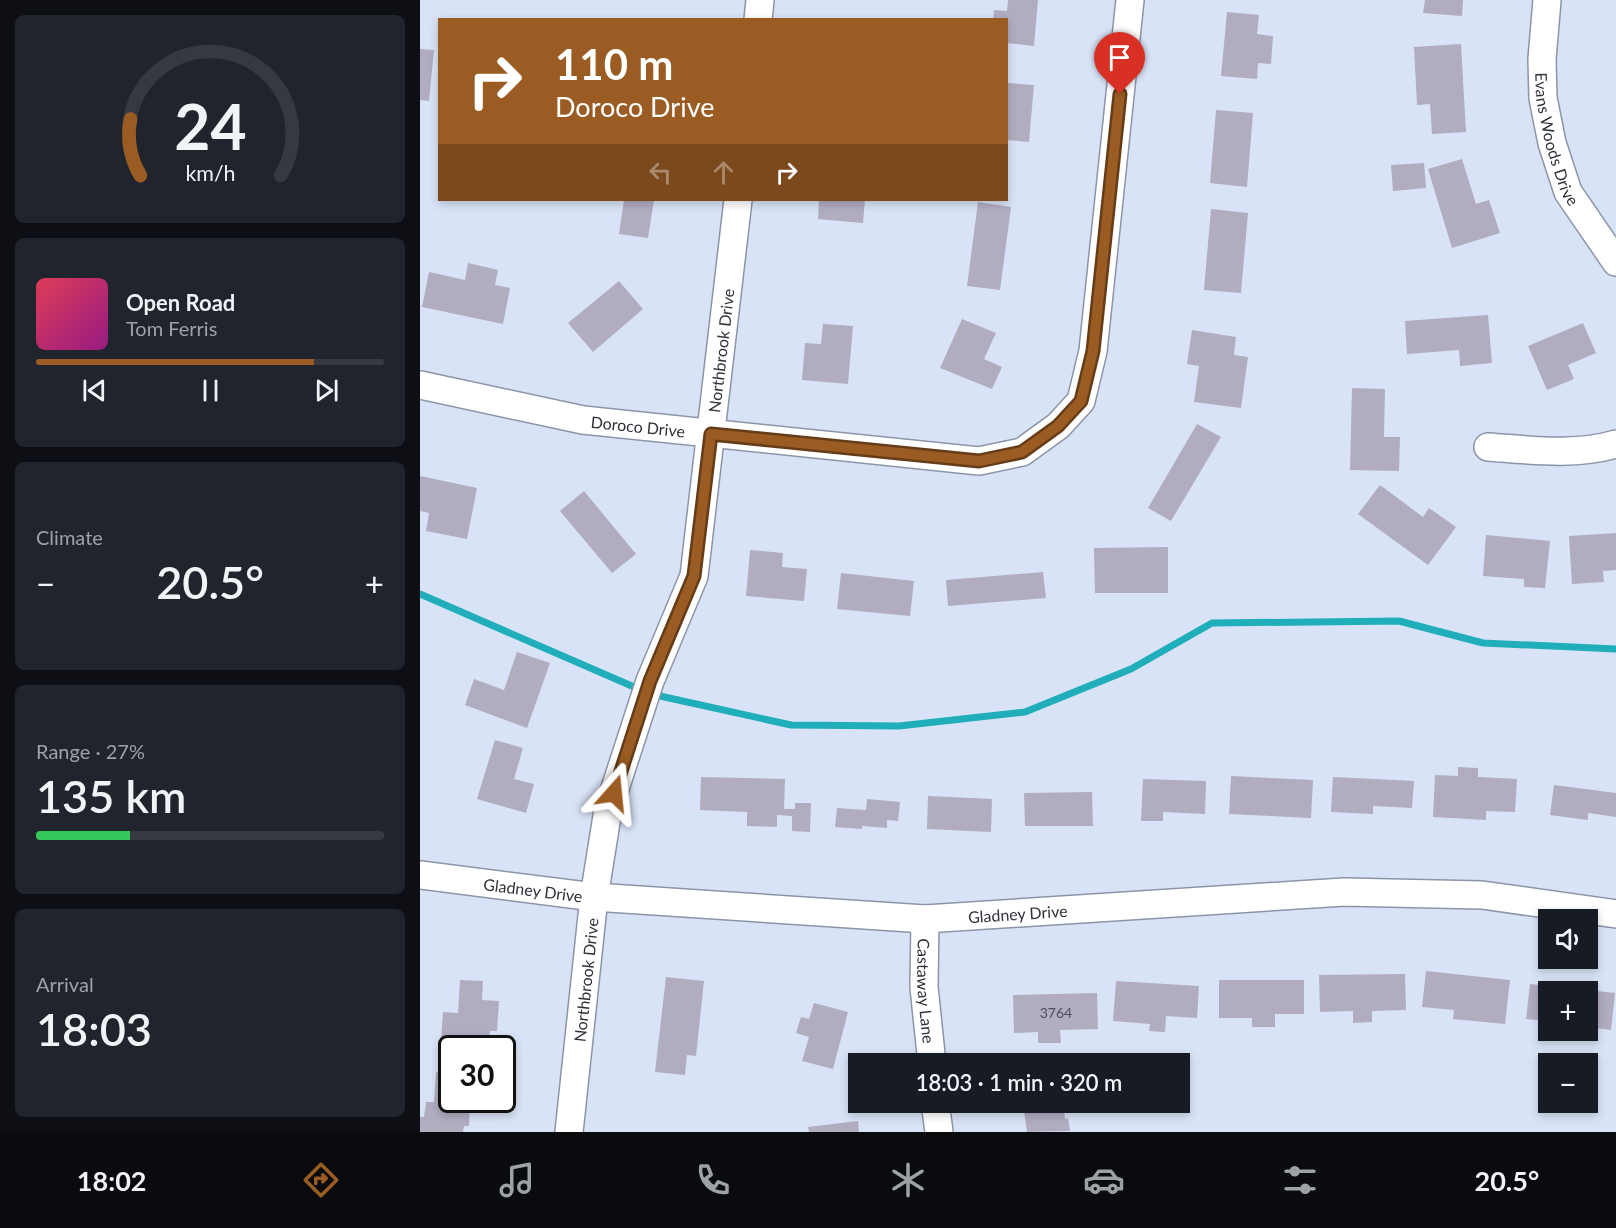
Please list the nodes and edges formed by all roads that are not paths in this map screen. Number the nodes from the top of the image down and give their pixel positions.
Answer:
1 (760, 0) edge
2 (1130, 0) edge
3 (1547, 0) edge
4 (758, 18) edge
5 (738, 201) edge
6 (1616, 262) edge
7 (420, 385) edge
8 (711, 434) junction
9 (1616, 444) edge
10 (1488, 447) dead end
11 (420, 874) edge
12 (594, 897) junction
13 (1616, 914) edge
14 (925, 919) junction
15 (931, 1053) edge
16 (936, 1113) edge
17 (569, 1132) edge
18 (939, 1132) edge

1 - 4 street
2 - 8 street, Doroco Drive
3 - 6 street, Evans Woods Drive
5 - 8 street, Northbrook Drive
7 - 8 street, Doroco Drive
8 - 12 street, Northbrook Drive
9 - 10 street
11 - 12 street, Gladney Drive
12 - 14 street, Gladney Drive
12 - 17 street, Northbrook Drive
13 - 14 street, Gladney Drive
14 - 15 street, Castaway Lane
16 - 18 street

